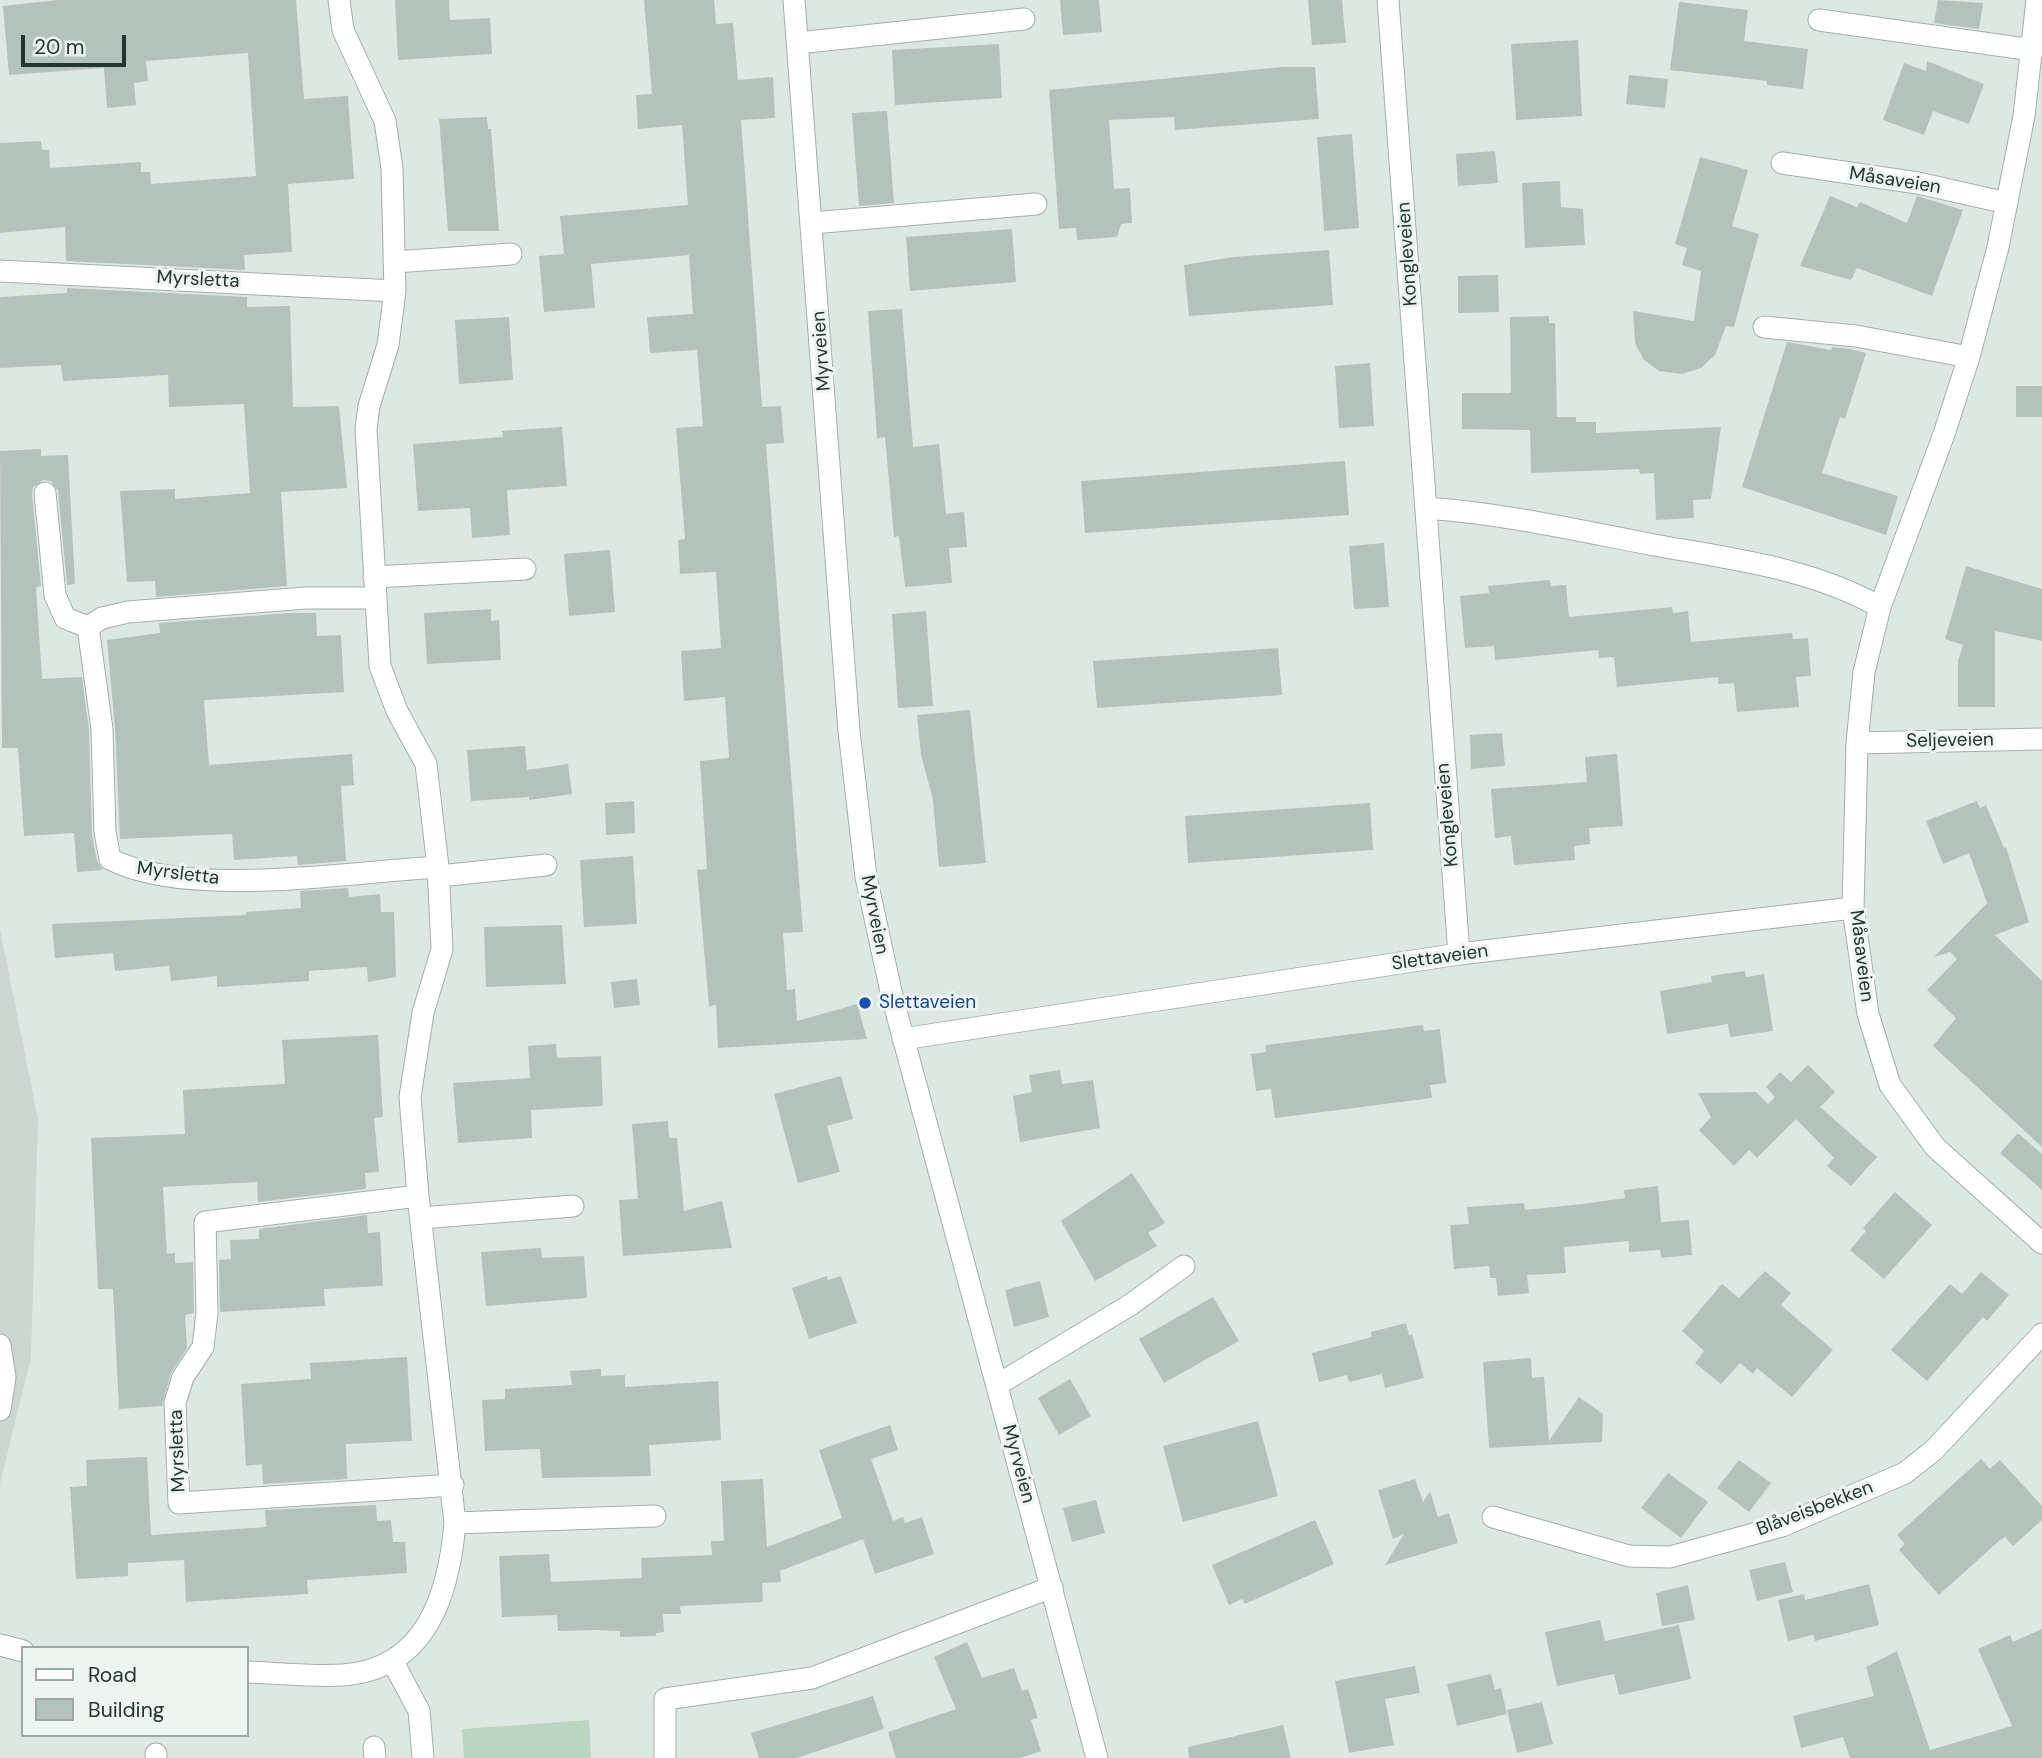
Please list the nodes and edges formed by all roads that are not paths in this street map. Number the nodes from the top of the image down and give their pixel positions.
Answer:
1 (339, 0) edge
2 (794, 0) edge
3 (1388, 0) edge
4 (2037, 0) edge
5 (1024, 19) dead end
6 (1819, 20) dead end
7 (798, 43) junction
8 (2033, 50) junction
9 (1782, 163) dead end
10 (2007, 203) junction
11 (1036, 204) dead end
12 (812, 223) junction
13 (511, 254) dead end
14 (394, 262) junction
15 (0, 271) edge
16 (395, 291) junction
17 (1764, 327) dead end
18 (1969, 357) junction
19 (45, 493) dead end
20 (1427, 508) junction
21 (525, 569) dead end
22 (375, 587) junction
23 (1880, 607) junction
24 (88, 627) junction
25 (2042, 739) edge
26 (1857, 743) junction
27 (546, 865) dead end
28 (438, 872) junction
29 (1853, 908) junction
30 (1459, 954) junction
31 (904, 1039) junction
32 (418, 1196) junction
33 (573, 1206) dead end
34 (421, 1218) junction
35 (2042, 1243) edge
36 (1184, 1266) dead end
37 (2042, 1334) edge
38 (0, 1345) edge
39 (997, 1385) junction
40 (0, 1410) edge
41 (453, 1485) junction
42 (655, 1516) dead end
43 (1493, 1517) dead end
44 (455, 1523) junction
45 (1052, 1587) junction
46 (0, 1645) edge
47 (21, 1650) edge
48 (393, 1662) junction
49 (248, 1672) edge
50 (423, 1758) edge
51 (665, 1758) edge
52 (1097, 1758) edge

1 - 14 street
2 - 7 street, Myrveien
3 - 20 street, Kongleveien
4 - 8 street, Måsaveien
5 - 7 street
6 - 8 street
7 - 12 street, Myrveien
8 - 10 street, Måsaveien
9 - 10 street, Måsaveien
10 - 18 street, Måsaveien
11 - 12 street
12 - 31 street, Myrveien
13 - 14 street
14 - 16 street
15 - 16 street, Myrsletta
16 - 22 street
17 - 18 street
18 - 23 street, Måsaveien
19 - 24 street
20 - 23 street
20 - 30 street, Kongleveien
21 - 22 street
22 - 24 street
22 - 28 street
23 - 26 street, Måsaveien
24 - 28 street, Myrsletta
25 - 26 street, Seljeveien
26 - 29 street, Måsaveien
27 - 28 street
28 - 32 street
29 - 30 street, Slettaveien
29 - 35 street, Måsaveien
30 - 31 street, Slettaveien
31 - 39 street, Myrveien
32 - 34 street
32 - 41 street, Myrsletta
33 - 34 street
34 - 41 street
36 - 39 street
37 - 43 street, Blåveisbekken
38 - 40 street
39 - 45 street, Myrveien
41 - 44 street
42 - 44 street
44 - 48 street
45 - 51 street
45 - 52 street, Myrveien
46 - 47 street
48 - 49 street
48 - 50 street

